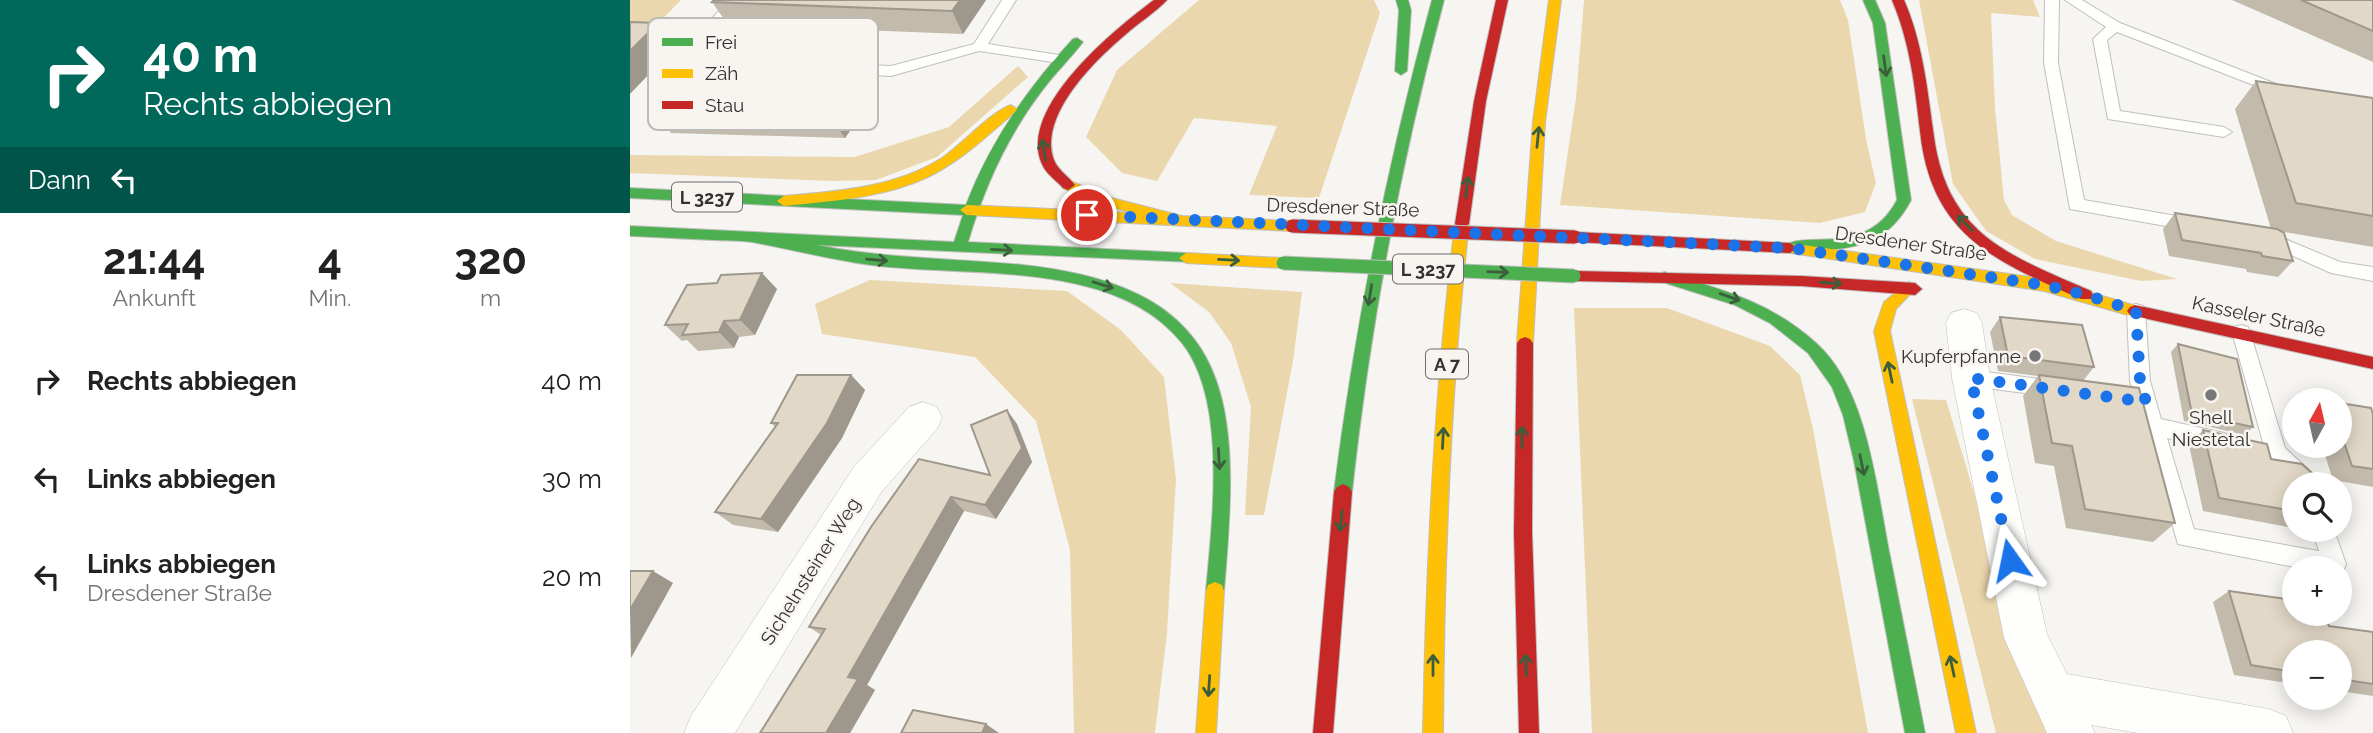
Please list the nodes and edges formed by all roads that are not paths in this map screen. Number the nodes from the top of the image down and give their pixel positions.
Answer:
1 (737, 0) edge
2 (1009, 0) edge
3 (1161, 0) edge
4 (1402, 0) edge
5 (1438, 0) edge
6 (1502, 0) edge
7 (1869, 0) edge
8 (1898, 0) edge
9 (2052, 0) edge
10 (2072, 0) edge
11 (1556, 4) edge
12 (720, 18) edge
13 (2115, 26) junction
14 (1086, 33) dead end
15 (979, 47) junction
16 (1059, 59) junction
17 (878, 70) edge
18 (2300, 96) edge
19 (1027, 97) junction
20 (2224, 132) dead end
21 (1395, 156) junction
22 (630, 193) edge
23 (784, 201) junction
24 (968, 209) junction
25 (1184, 220) junction
26 (2211, 228) edge
27 (630, 231) edge
28 (2252, 234) edge
29 (762, 239) junction
30 (959, 248) junction
31 (1790, 248) junction
32 (2373, 274) edge
33 (1664, 277) junction
34 (1909, 288) junction
35 (1933, 291) dead end
36 (2086, 295) junction
37 (2057, 305) dead end
38 (2136, 311) junction
39 (1964, 323) dead end
40 (2241, 332) junction
41 (2373, 362) edge
42 (1971, 378) junction
43 (2078, 393) edge
44 (2119, 398) edge
45 (2146, 402) junction
46 (923, 418) dead end
47 (2153, 426) junction
48 (2276, 453) junction
49 (2297, 472) edge
50 (2327, 542) edge
51 (2063, 714) edge
52 (708, 733) edge
53 (1206, 733) edge
54 (1323, 733) edge
55 (1433, 733) edge
56 (1530, 733) edge
57 (1915, 733) edge
58 (1966, 733) edge
59 (2269, 733) edge

1 - 12 lane
2 - 15 lane
25 -> 3 main road
4 - 21 main road
5 - 21 main road
55 -> 6 main road, A 7
7 -> 31 main road
36 -> 8 main road
9 - 26 lane
10 - 13 lane
56 -> 11 main road
13 - 18 lane
13 - 20 lane
14 - 16 main road
15 - 16 lane
15 - 17 lane
16 - 19 main road
19 - 23 main road
19 - 24 main road
21 -> 54 main road
22 - 23 main road, Dresdener Straße / L 3237
23 - 24 main road, Dresdener Straße / L 3237
24 - 25 main road, Dresdener Straße / L 3237
24 - 30 main road
25 - 31 main road, Dresdener Straße / L 3237, bridge
27 - 29 main road, L 3237
28 - 32 lane
29 - 30 main road, L 3237
29 -> 53 main road
30 -> 33 main road, L 3237, bridge
31 - 36 main road, Dresdener Straße / L 3237
33 -> 34 main road, L 3237
33 -> 57 main road
34 - 35 main road, L 3237
58 -> 34 main road
36 - 38 main road, Dresdener Straße / L 3237
37 - 38 main road, L 3237
38 - 40 main road, Kasseler Straße / L 3237
38 - 45 lane
39 - 42 street
40 - 41 main road, Kasseler Straße / L 3237
40 - 48 lane
42 - 43 lane
42 - 51 street
44 - 45 lane
45 - 47 lane
46 - 52 street, Sichelnsteiner Weg
47 - 48 lane
47 - 50 lane
48 - 49 lane
51 - 59 street

